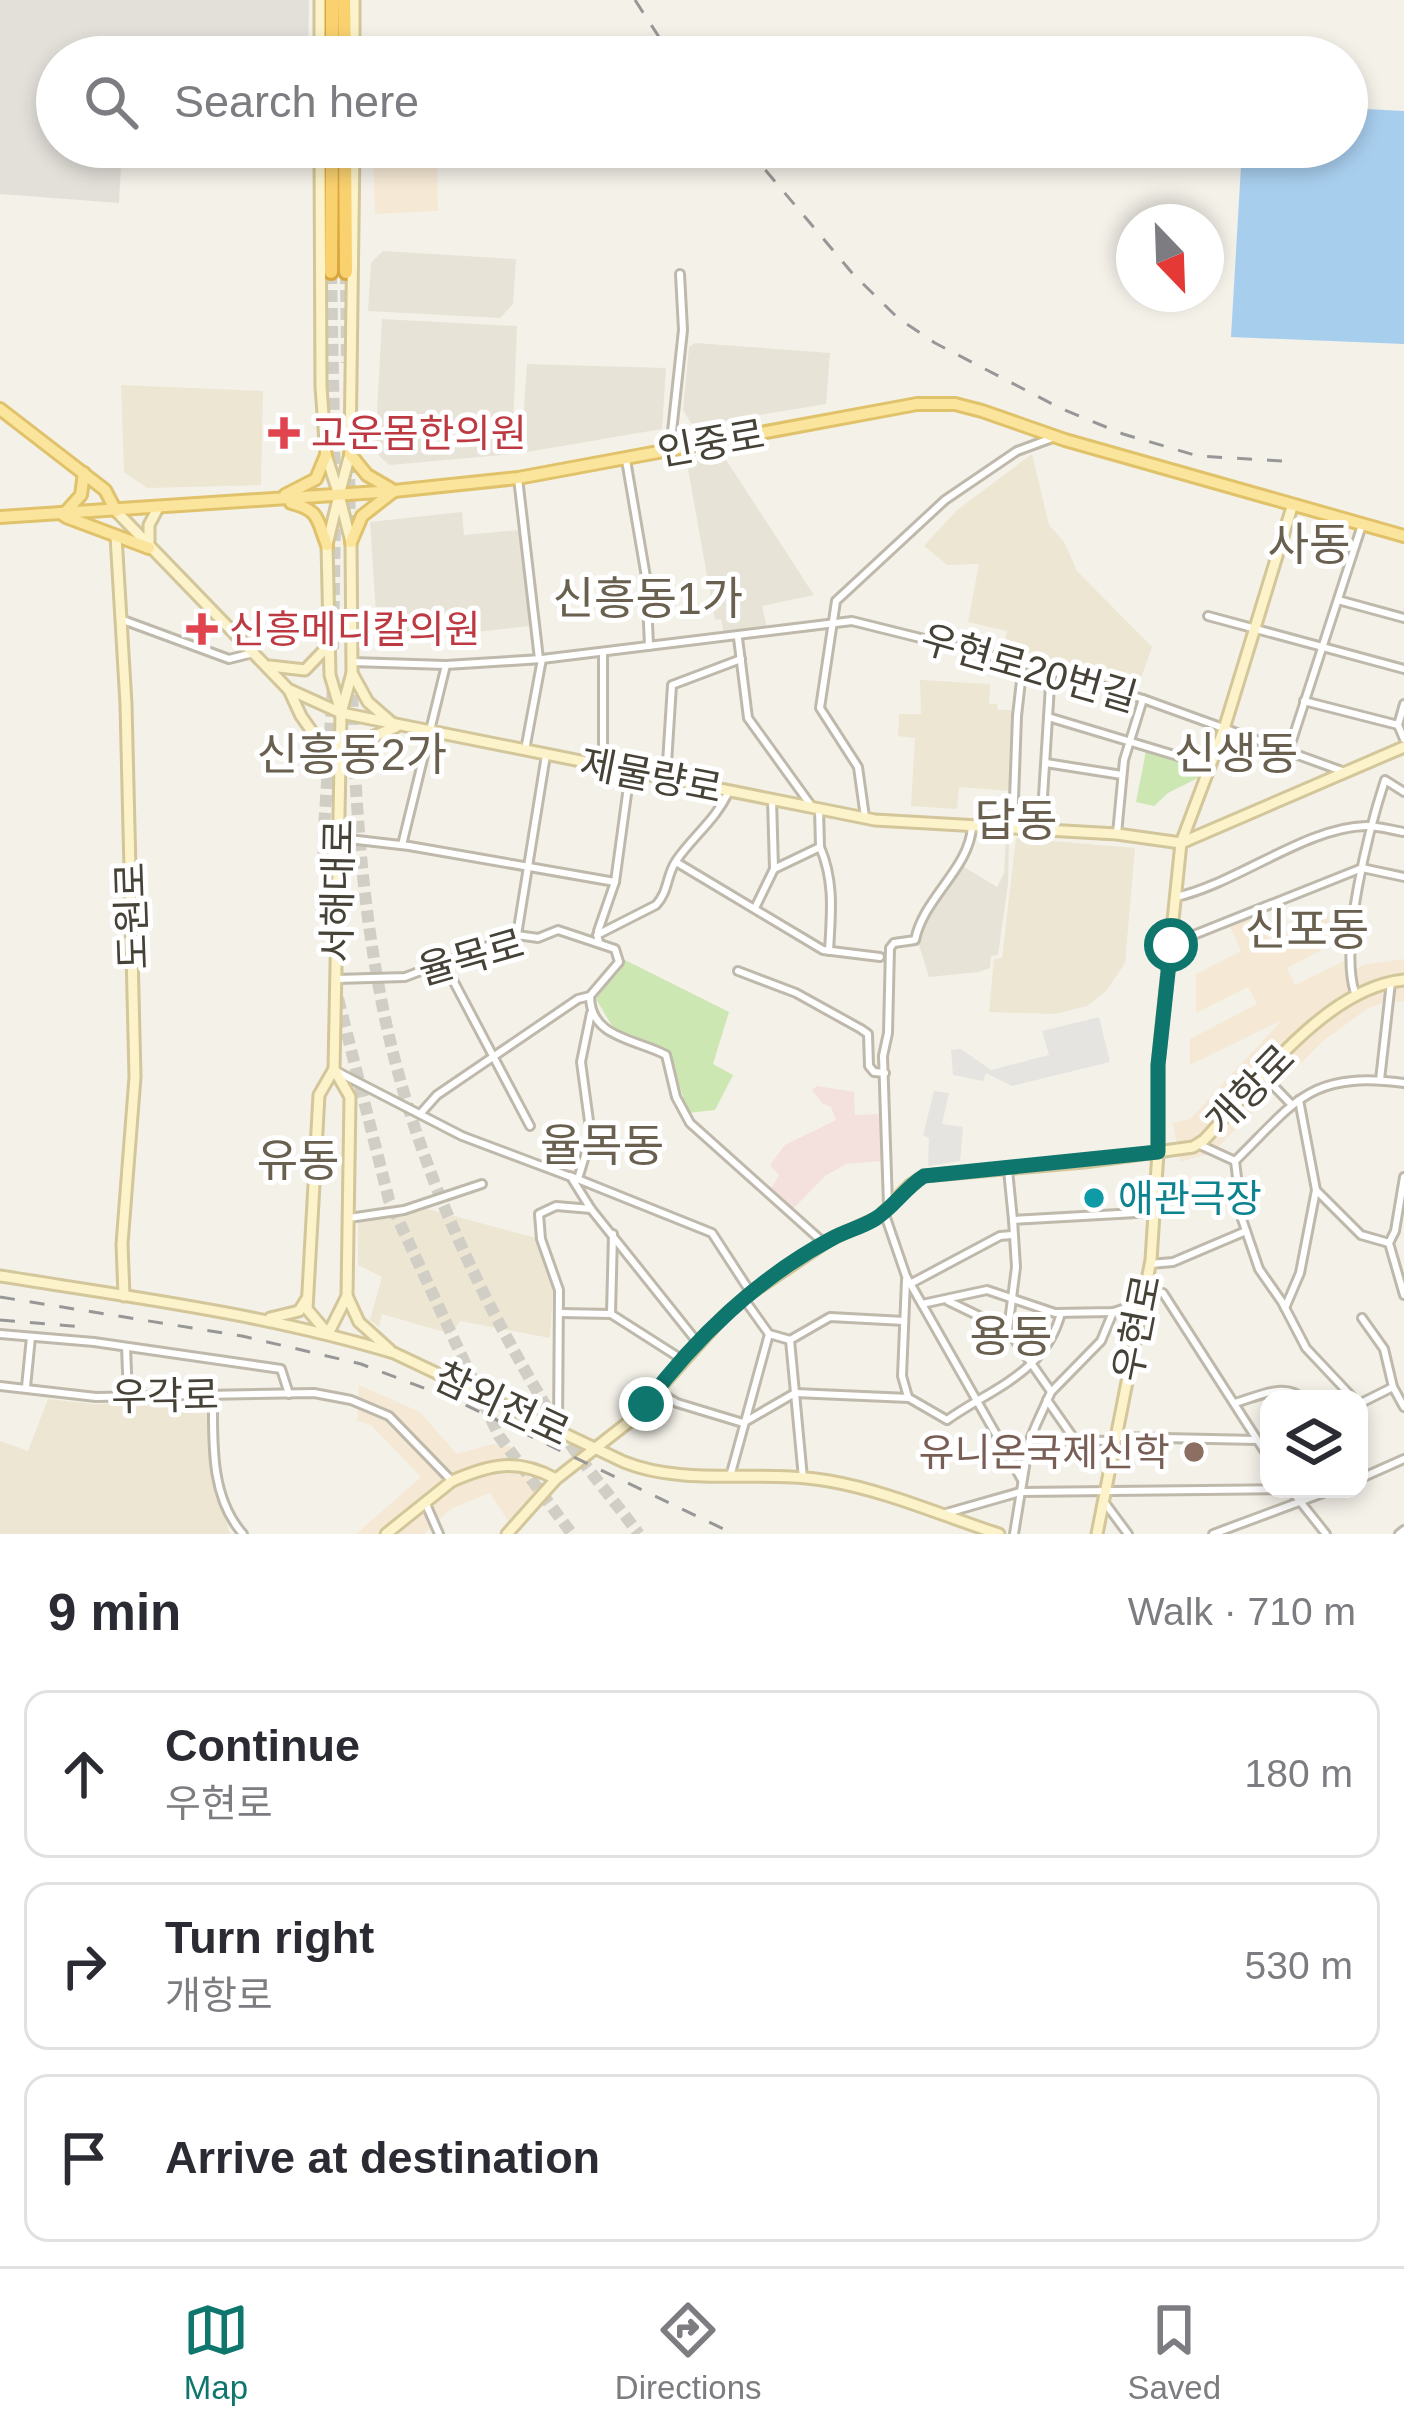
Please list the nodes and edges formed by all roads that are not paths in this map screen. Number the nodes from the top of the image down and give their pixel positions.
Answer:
1 (326, 0) edge
2 (344, 0) edge
3 (354, 0) edge
4 (354, 29) joint
5 (334, 36) edge
6 (341, 36) edge
7 (350, 36) edge
8 (320, 168) edge
9 (333, 168) edge
10 (347, 168) edge
11 (349, 168) edge
12 (680, 274) dead end
13 (0, 410) edge
14 (1055, 437) junction
15 (670, 450) junction
16 (350, 454) junction
17 (326, 455) junction
18 (626, 457) junction
19 (84, 472) junction
20 (518, 478) junction
21 (394, 491) junction
22 (339, 495) junction
23 (276, 500) junction
24 (1292, 507) junction
25 (158, 508) junction
26 (116, 512) junction
27 (63, 515) junction
28 (0, 518) edge
29 (1362, 525) junction
30 (116, 536) junction
31 (1404, 536) edge
32 (351, 542) junction
33 (327, 544) junction
34 (148, 548) junction
35 (120, 558) junction
36 (1337, 600) junction
37 (1208, 616) dead end
38 (1404, 618) edge
39 (123, 620) junction
40 (831, 620) junction
41 (1255, 628) junction
42 (738, 638) junction
43 (329, 645) junction
44 (650, 646) junction
45 (1322, 646) junction
46 (603, 652) junction
47 (253, 653) junction
48 (742, 658) junction
49 (540, 659) junction
50 (1023, 663) junction
51 (265, 664) junction
52 (446, 665) junction
53 (352, 667) junction
54 (1404, 669) edge
55 (1051, 670) junction
56 (288, 689) junction
57 (1143, 699) junction
58 (1304, 701) junction
59 (1404, 704) edge
60 (341, 713) junction
61 (1048, 717) junction
62 (1398, 725) junction
63 (397, 727) junction
64 (1224, 729) junction
65 (430, 733) junction
66 (1130, 742) junction
67 (1404, 743) edge
68 (525, 752) junction
69 (1288, 753) junction
70 (546, 755) junction
71 (1046, 764) junction
72 (603, 766) junction
73 (1211, 766) junction
74 (340, 771) junction
75 (630, 772) junction
76 (1344, 772) junction
77 (1122, 775) junction
78 (666, 778) junction
79 (729, 791) junction
80 (1404, 792) edge
81 (772, 799) junction
82 (815, 807) junction
83 (865, 817) junction
84 (972, 827) junction
85 (1371, 827) junction
86 (1013, 830) junction
87 (1041, 832) junction
88 (1404, 832) edge
89 (1117, 835) junction
90 (339, 838) junction
91 (1181, 842) junction
92 (402, 845) junction
93 (820, 847) junction
94 (676, 862) junction
95 (1363, 868) junction
96 (530, 870) junction
97 (773, 873) junction
98 (1404, 877) edge
99 (615, 882) junction
100 (1173, 898) junction
101 (755, 908) junction
102 (517, 935) junction
103 (598, 938) junction
104 (1171, 945) junction
105 (829, 951) junction
106 (880, 956) dead end
107 (444, 964) junction
108 (738, 971) dead end
109 (336, 980) junction
110 (1404, 980) edge
111 (1391, 982) junction
112 (1355, 993) junction
113 (590, 996) junction
114 (592, 1012) junction
115 (495, 1055) junction
116 (334, 1070) junction
117 (885, 1073) junction
118 (1264, 1076) junction
119 (1380, 1080) junction
120 (1404, 1083) edge
121 (1296, 1102) junction
122 (420, 1114) junction
123 (530, 1126) dead end
124 (1198, 1144) junction
125 (1158, 1152) junction
126 (1235, 1161) junction
127 (1008, 1168) junction
128 (568, 1175) junction
129 (1404, 1177) edge
130 (578, 1179) junction
131 (482, 1184) dead end
132 (1316, 1190) junction
133 (1402, 1200) edge
134 (591, 1209) junction
135 (886, 1210) junction
136 (1154, 1212) junction
137 (349, 1218) junction
138 (1013, 1220) junction
139 (1246, 1231) junction
140 (613, 1232) junction
141 (1012, 1235) junction
142 (1389, 1243) junction
143 (824, 1244) junction
144 (1150, 1264) junction
145 (0, 1276) edge
146 (908, 1280) junction
147 (309, 1287) junction
148 (1163, 1292) dead end
149 (1404, 1295) edge
150 (124, 1296) junction
151 (347, 1296) junction
152 (748, 1296) junction
153 (1011, 1296) junction
154 (948, 1301) junction
155 (922, 1304) junction
156 (1285, 1308) junction
157 (1142, 1309) junction
158 (1113, 1312) junction
159 (560, 1313) junction
160 (1061, 1313) junction
161 (610, 1314) junction
162 (265, 1318) junction
163 (1362, 1318) dead end
164 (904, 1322) junction
165 (1007, 1330) junction
166 (0, 1334) edge
167 (328, 1334) junction
168 (769, 1334) junction
169 (31, 1337) junction
170 (790, 1340) junction
171 (698, 1343) junction
172 (126, 1347) junction
173 (394, 1353) junction
174 (683, 1360) junction
175 (1034, 1366) junction
176 (0, 1386) edge
177 (26, 1387) junction
178 (1393, 1387) junction
179 (656, 1390) junction
180 (1346, 1390) edge
181 (795, 1393) junction
182 (289, 1394) junction
183 (213, 1395) junction
184 (128, 1396) junction
185 (1049, 1396) junction
186 (1260, 1396) edge
187 (1368, 1397) edge
188 (909, 1398) junction
189 (976, 1400) junction
190 (1234, 1403) junction
191 (1404, 1407) edge
192 (743, 1423) junction
193 (558, 1428) junction
194 (1116, 1439) junction
195 (1030, 1440) junction
196 (1075, 1440) junction
197 (1257, 1440) junction
198 (1260, 1444) edge
199 (595, 1448) junction
200 (1404, 1459) edge
201 (731, 1473) junction
202 (1368, 1476) edge
203 (803, 1478) junction
204 (556, 1479) junction
205 (452, 1480) junction
206 (1022, 1480) junction
207 (1260, 1490) edge
208 (1020, 1492) junction
209 (1105, 1496) junction
210 (1298, 1498) edge
211 (1311, 1498) edge
212 (425, 1502) junction
213 (1301, 1502) junction
214 (939, 1515) junction
215 (243, 1534) edge
216 (386, 1534) edge
217 (440, 1534) edge
218 (507, 1534) edge
219 (1000, 1534) edge
220 (1014, 1534) edge
221 (1097, 1534) edge
222 (1128, 1534) edge
223 (1213, 1534) edge
224 (1326, 1534) edge

1 - 5 highway
2 - 6 highway
3 - 4 main road
4 - 7 highway
8 - 17 main road, 서해대로
9 - 10 highway
11 - 16 main road, 서해대로
12 - 15 street
13 - 19 main road, 제물량로
14 - 15 main road, 인중로
14 - 24 main road, 인중로
14 - 40 street
15 - 18 main road, 인중로
16 - 21 main road
16 - 22 main road, 서해대로
17 - 22 main road, 서해대로
17 - 23 main road
18 - 20 main road, 인중로
18 - 44 street
19 - 26 main road, 제물량로
19 - 27 main road
20 - 21 main road, 인중로
20 - 49 street
21 - 22 main road, 인중로
21 - 32 main road
22 - 23 main road, 인중로
22 - 32 main road, 서해대로
22 - 33 main road, 서해대로
23 - 25 main road, 인중로
23 - 33 main road
24 - 29 main road, 인중로
24 - 41 main road, 우현로
25 - 26 main road, 인중로
25 - 34 main road
26 - 27 main road, 인중로
26 - 34 main road, 제물량로
27 - 28 main road, 인중로
27 - 30 main road
29 - 31 main road, 인중로
29 - 36 street
30 - 34 main road
30 - 35 main road, 도원로
32 - 53 main road, 서해대로
33 - 43 main road, 서해대로
34 - 35 main road
34 - 47 main road, 제물량로
35 - 39 main road, 도원로
36 - 38 street
36 - 45 street
37 - 41 street
39 - 47 street
39 - 150 main road, 도원로
40 - 42 street, 우현로20번길
40 - 50 street, 우현로20번길
40 - 83 street
41 - 45 street
41 - 64 main road, 우현로
42 - 44 street, 우현로20번길
42 - 48 street
43 - 51 main road
43 - 60 main road, 서해대로
44 - 46 street, 우현로20번길
45 - 54 street
45 - 58 street
46 - 49 street, 우현로20번길
46 - 72 street
47 - 51 main road, 제물량로
48 - 78 street
48 - 82 street
49 - 52 street, 우현로20번길
49 - 68 street
50 - 55 street, 우현로20번길
50 - 86 street
51 - 56 main road, 제물량로
52 - 53 street, 우현로20번길
52 - 65 street
53 - 60 main road, 서해대로
53 - 63 main road
55 - 57 street, 우현로20번길
55 - 61 street
56 - 60 main road, 제물량로
56 - 74 main road
57 - 64 street, 우현로20번길
57 - 66 street
58 - 62 street
58 - 69 street
59 - 62 street
60 - 63 main road, 제물량로
60 - 74 main road, 서해대로
61 - 66 street
61 - 71 street
62 - 67 street
63 - 65 main road, 제물량로
63 - 74 main road
64 - 69 street
64 - 73 main road, 우현로
65 - 68 main road, 제물량로
65 - 92 street
66 - 73 street
66 - 77 street
67 - 76 main road, 제물량로
68 - 70 main road, 제물량로
69 - 76 street
70 - 72 main road, 제물량로
70 - 96 street
71 - 77 street
71 - 87 street
72 - 75 main road, 제물량로
73 - 91 main road, 우현로
74 - 90 main road, 서해대로
75 - 78 main road, 제물량로
75 - 99 street
76 - 91 main road, 제물량로
77 - 89 street
78 - 79 main road, 제물량로
79 - 81 main road, 제물량로
79 - 94 street
80 - 85 street
81 - 82 main road, 제물량로
81 - 97 street
82 - 83 main road, 제물량로
82 - 93 street
83 - 84 main road, 제물량로
84 - 86 main road, 제물량로
84 - 117 street
85 - 88 street
85 - 95 street
85 - 100 street
86 - 87 main road, 제물량로
87 - 89 main road, 제물량로
89 - 91 main road, 제물량로
90 - 92 street
90 - 109 main road, 서해대로
91 - 100 main road, 우현로
92 - 96 street
93 - 97 street
93 - 105 street
94 - 101 street
94 - 103 street
95 - 98 street
95 - 104 street
95 - 112 street
96 - 99 street
96 - 102 street
97 - 101 street
99 - 103 street
100 - 104 main road, 우현로
101 - 105 street
102 - 103 street, 율목로
102 - 107 street, 율목로
103 - 113 street
104 - 125 main road, 우현로
105 - 106 street
107 - 109 street, 율목로
107 - 115 street
108 - 117 street
109 - 116 main road, 서해대로
110 - 111 main road, 개항로
111 - 112 main road, 개항로
111 - 119 street
112 - 118 main road, 개항로
113 - 114 street
113 - 115 street
114 - 130 street
114 - 143 street
115 - 122 street
115 - 123 street
116 - 122 street
116 - 137 main road, 서해대로
116 - 147 main road, 서해대로
117 - 135 street
118 - 121 street
118 - 124 main road, 개항로
119 - 120 street
119 - 121 street
121 - 126 street
121 - 132 street
122 - 128 street
124 - 125 main road, 개항로
124 - 126 street
125 - 127 main road, 개항로
125 - 136 main road, 우현로
126 - 139 street
127 - 135 main road, 개항로
127 - 138 street
128 - 130 street
128 - 134 street
129 - 133 street
130 - 152 street
131 - 137 street
132 - 142 street
132 - 156 street
133 - 142 street
134 - 140 street
134 - 159 street
135 - 143 main road, 개항로
135 - 146 street
136 - 138 street
136 - 144 main road, 우현로
137 - 151 main road, 서해대로
138 - 141 street
139 - 144 street
139 - 156 street
140 - 161 street
140 - 171 street
141 - 146 street
141 - 153 street
142 - 149 street
143 - 152 main road, 개항로
144 - 157 main road, 우현로
145 - 150 main road, 참외전로
146 - 155 street
146 - 164 street
147 - 162 main road
147 - 167 main road, 서해대로
148 - 190 street
150 - 162 main road, 참외전로
151 - 167 main road, 서해대로
151 - 173 main road
152 - 168 street
152 - 171 main road, 개항로
153 - 154 street
153 - 160 street
153 - 165 street
154 - 155 street
154 - 165 street
155 - 189 street
156 - 180 street
157 - 158 street
157 - 194 main road, 우현로
158 - 160 street
158 - 185 street
159 - 161 street
159 - 193 street
160 - 175 street
161 - 174 street
162 - 167 main road, 참외전로
163 - 178 street
164 - 170 street
164 - 188 street
165 - 175 street
166 - 169 street
167 - 173 main road, 참외전로
168 - 170 street
168 - 192 street
169 - 172 street
169 - 177 street
170 - 181 street
171 - 174 main road, 개항로
172 - 182 street
172 - 184 street
173 - 193 main road, 참외전로
174 - 179 main road, 개항로
175 - 185 street
175 - 189 street
176 - 177 street, 우각로
177 - 184 street, 우각로
178 - 187 street
178 - 191 street
179 - 192 street
179 - 199 main road, 개항로
181 - 188 street
181 - 192 street
181 - 203 street
182 - 183 street, 우각로
182 - 205 street, 우각로
183 - 184 street, 우각로
183 - 215 street
185 - 195 street
185 - 196 street
186 - 190 street
188 - 189 street
189 - 206 street
190 - 197 street
192 - 201 street
193 - 199 main road, 참외전로
194 - 196 street
194 - 197 street
194 - 209 main road, 우현로
195 - 196 street
195 - 206 street
197 - 198 street
199 - 201 main road, 참외전로
199 - 204 main road, 개항로
200 - 202 street
201 - 203 main road, 참외전로
203 - 214 main road, 참외전로
204 - 205 main road
204 - 218 main road, 개항로
205 - 212 main road
206 - 208 street
207 - 209 street
208 - 209 street
208 - 214 street
208 - 220 street
209 - 221 main road, 우현로
209 - 222 street
210 - 213 street
211 - 213 street
212 - 216 main road
212 - 217 street
213 - 223 street
213 - 224 street
214 - 219 main road, 참외전로

